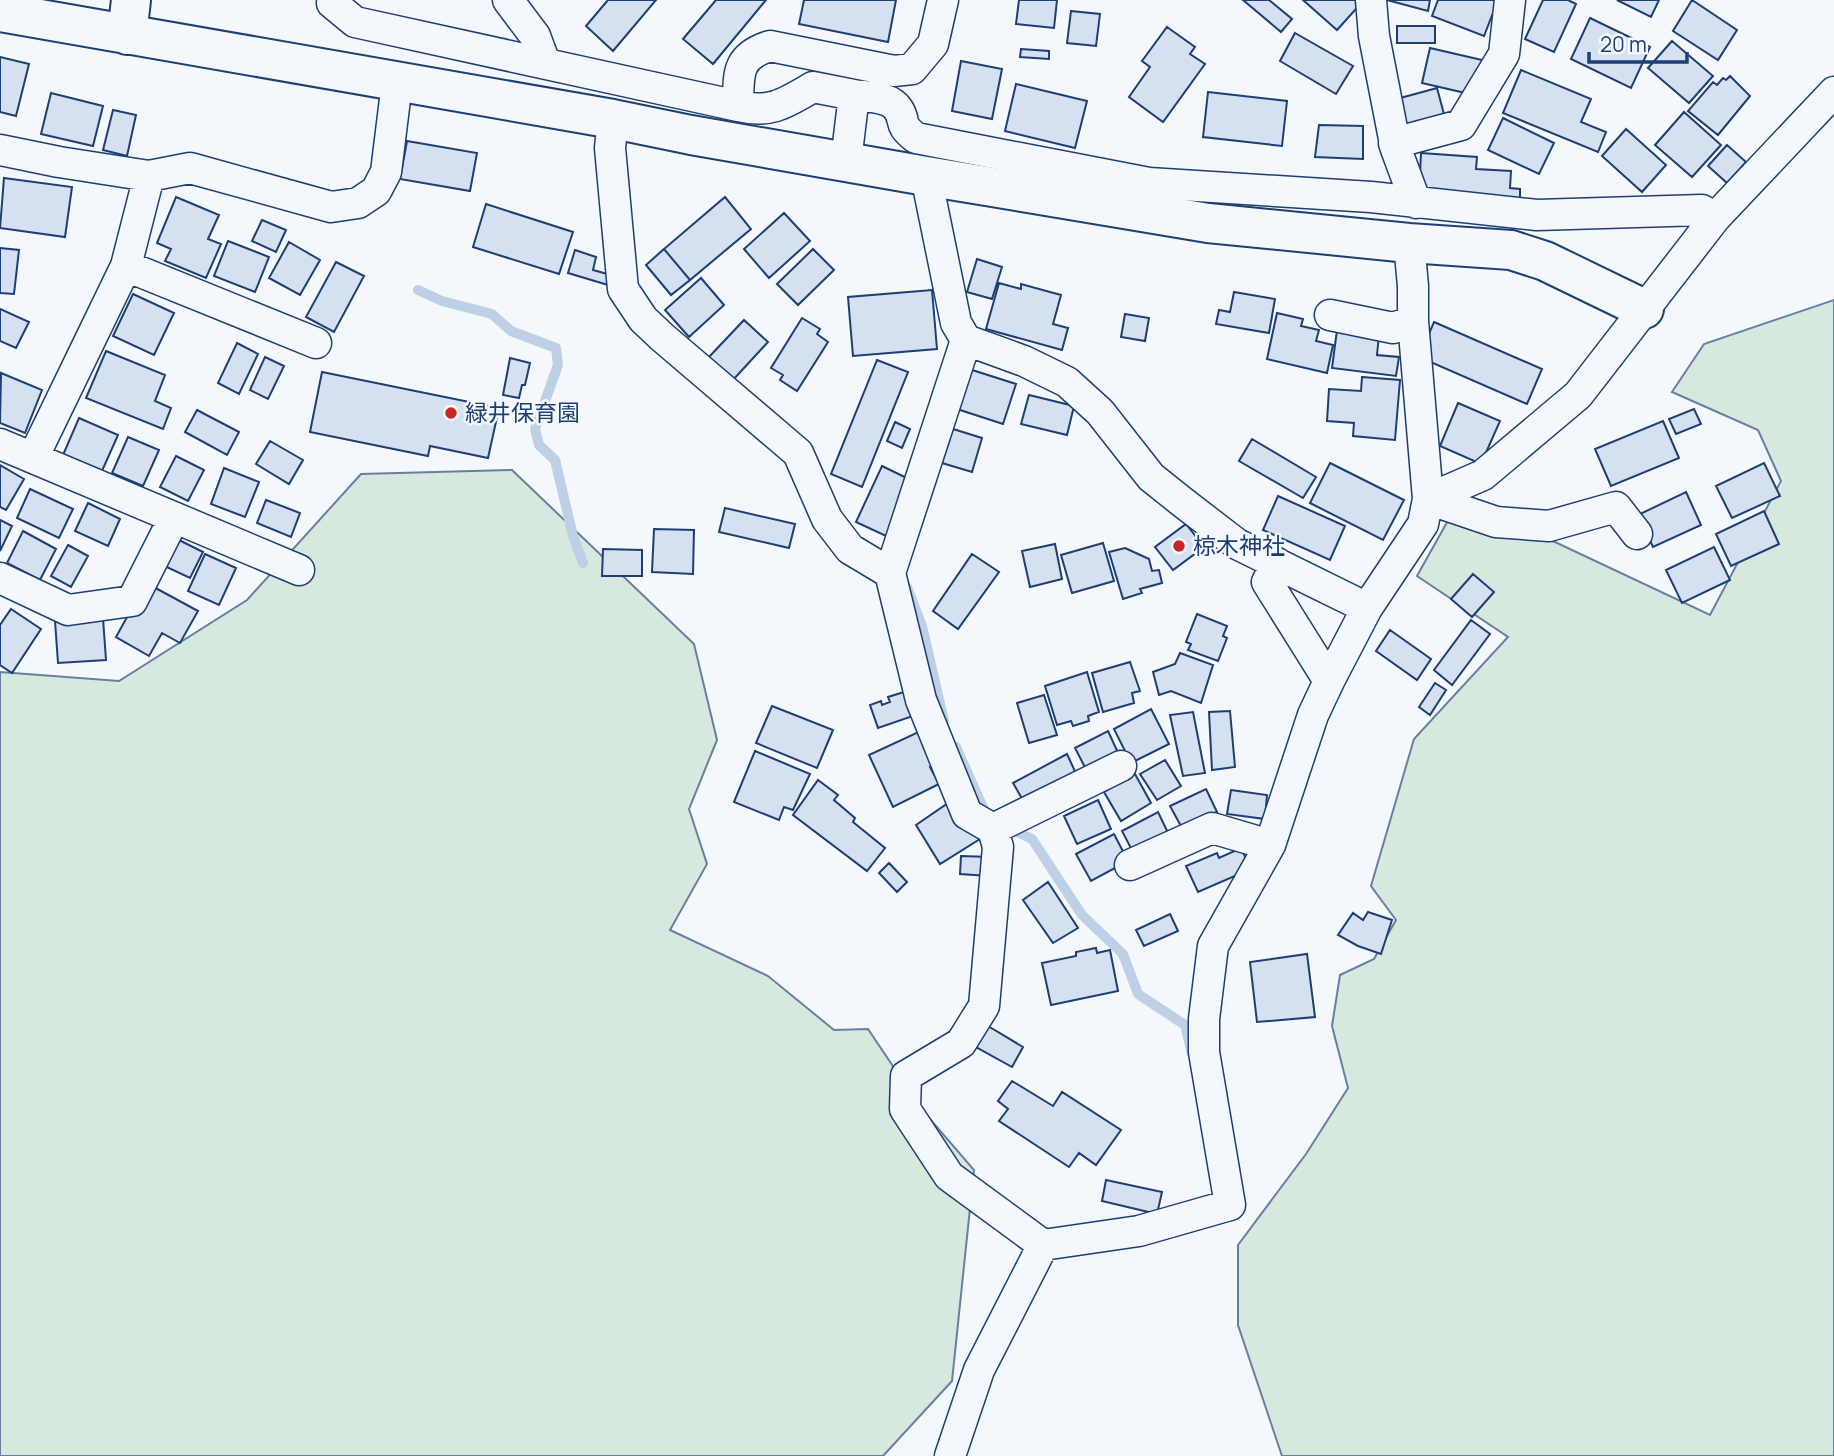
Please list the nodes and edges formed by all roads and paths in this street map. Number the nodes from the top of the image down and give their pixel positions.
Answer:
1 (334, 0) edge
2 (509, 0) edge
3 (943, 0) edge
4 (1371, 0) edge
5 (1510, 0) edge
6 (0, 12) edge
7 (129, 17) edge
8 (545, 63) junction
9 (397, 83) junction
10 (1834, 92) edge
11 (854, 94) junction
12 (738, 106) junction
13 (613, 119) junction
14 (1396, 149) junction
15 (0, 150) edge
16 (846, 161) junction
17 (149, 176) junction
18 (926, 176) junction
19 (1416, 203) junction
20 (1714, 218) junction
21 (1409, 243) junction
22 (126, 266) junction
23 (1644, 309) junction
24 (1330, 315) dead end
25 (1413, 321) junction
26 (966, 340) junction
27 (316, 342) dead end
28 (0, 444) edge
29 (33, 458) junction
30 (1428, 499) junction
31 (174, 518) junction
32 (1637, 534) dead end
33 (1278, 563) junction
34 (299, 570) dead end
35 (890, 573) junction
36 (0, 578) edge
37 (1367, 608) junction
38 (1329, 681) junction
39 (1121, 766) dead end
40 (993, 829) junction
41 (1270, 845) junction
42 (1130, 865) dead end
43 (1043, 1245) junction
44 (950, 1456) edge

1 - 8 street
2 - 8 street
3 - 12 street
4 - 14 street
5 - 14 street
6 - 7 street
7 - 9 street
8 - 12 street
9 - 13 street
9 - 17 street
10 - 20 street
11 - 12 street
11 - 16 street
11 - 19 street
13 - 16 street
13 - 35 street
14 - 19 street
15 - 17 street
16 - 18 street
17 - 22 street
18 - 21 street
18 - 26 street
19 - 20 street
20 - 23 street
21 - 23 street
21 - 25 street
22 - 27 street
22 - 29 street
23 - 30 street
24 - 25 street
25 - 30 street
26 - 33 street
26 - 35 street
28 - 29 street
29 - 31 street
30 - 32 street
30 - 37 street
31 - 34 street
31 - 36 street
33 - 37 street
33 - 38 street
35 - 40 street
37 - 38 street
38 - 41 street
39 - 40 street
40 - 43 street
41 - 42 street
41 - 43 street
43 - 44 street

